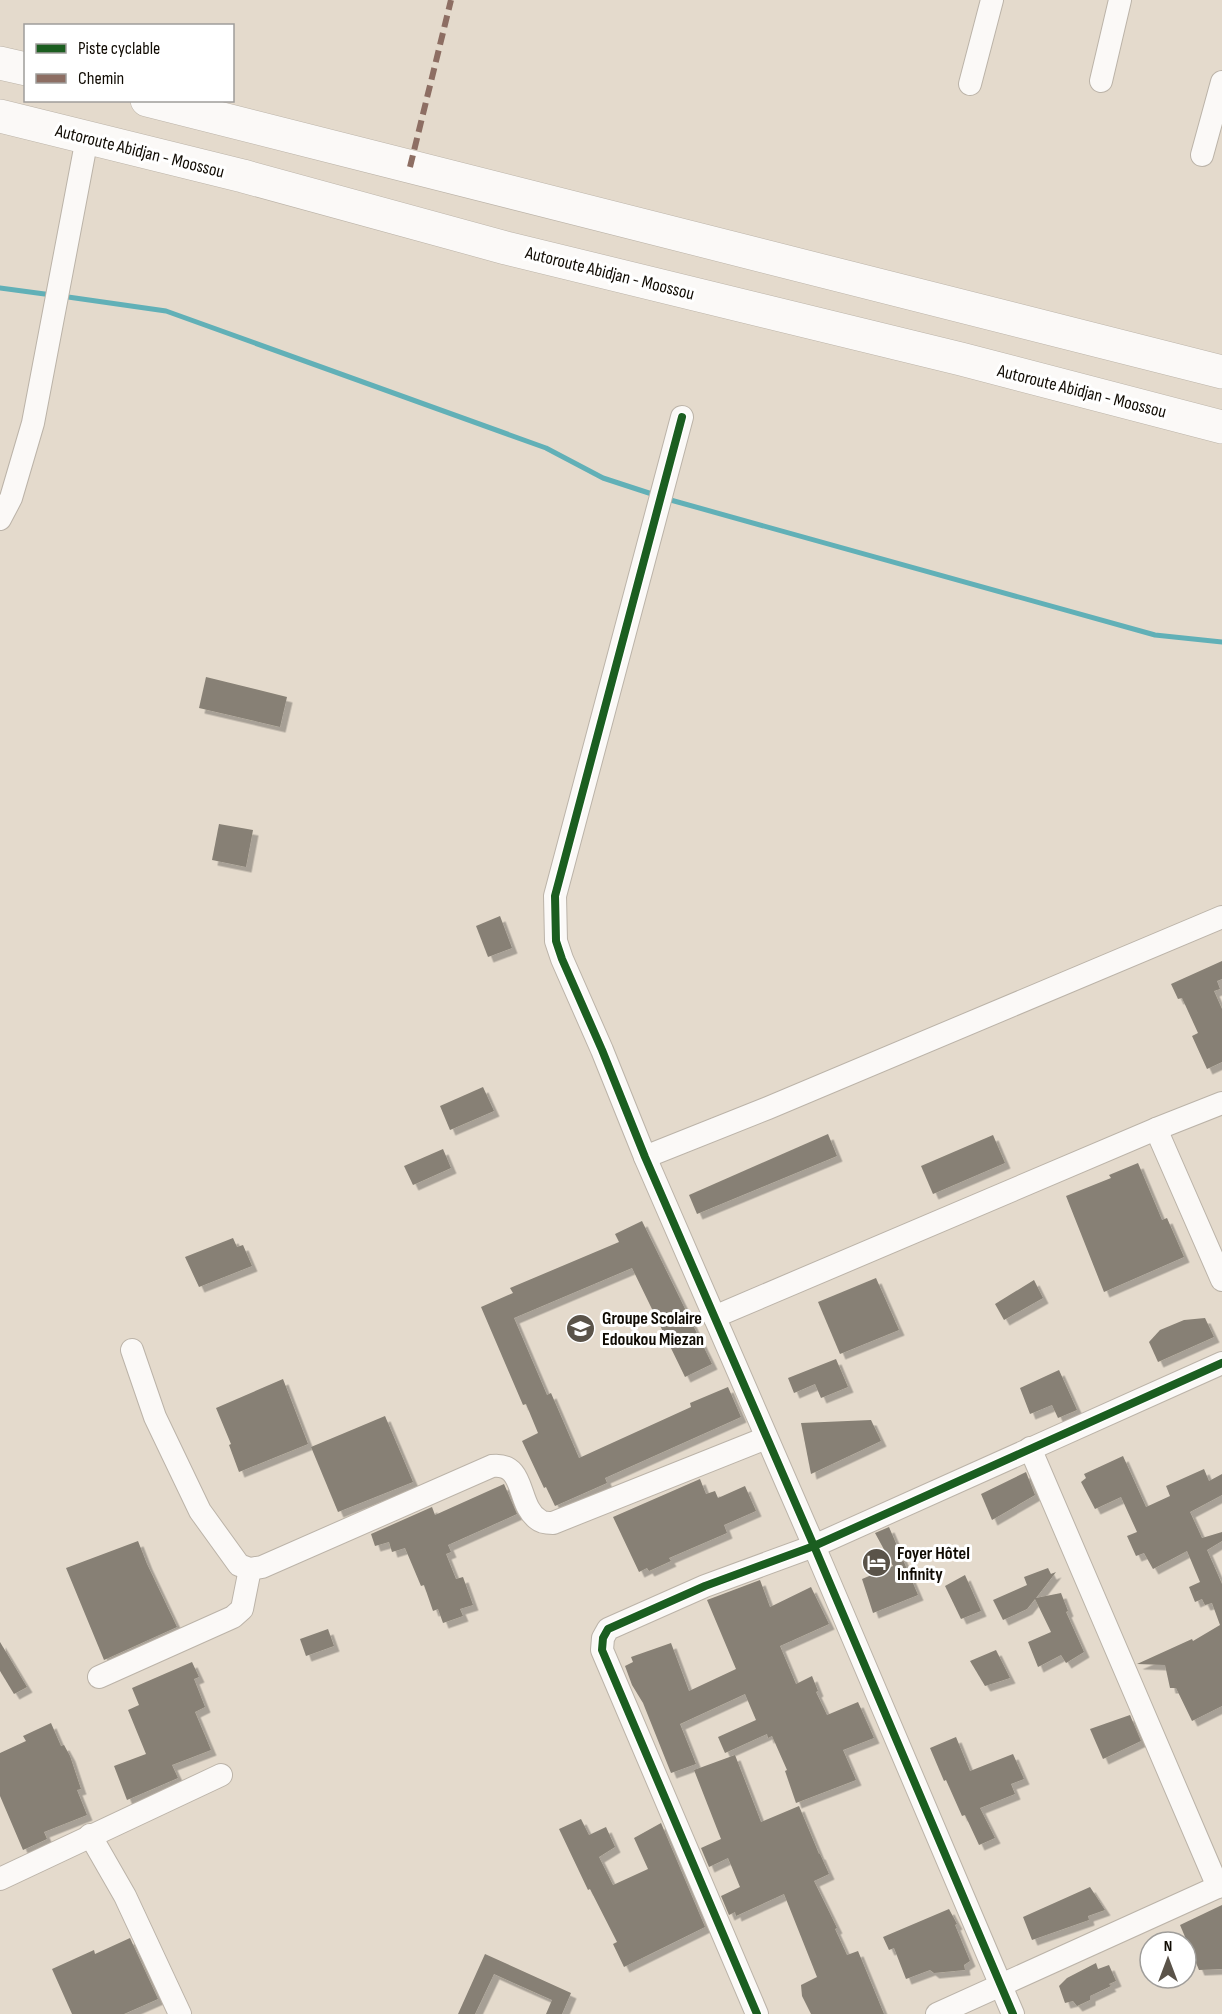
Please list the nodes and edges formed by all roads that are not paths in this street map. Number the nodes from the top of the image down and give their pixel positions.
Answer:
1 (992, 0) edge
2 (1120, 0) edge
3 (0, 63) edge
4 (24, 69) edge
5 (1101, 81) dead end
6 (1222, 82) edge
7 (970, 84) dead end
8 (155, 102) edge
9 (0, 116) edge
10 (87, 138) junction
11 (1202, 155) dead end
12 (1222, 372) edge
13 (682, 417) dead end
14 (1222, 427) edge
15 (0, 519) edge
16 (1222, 916) edge
17 (1222, 1103) edge
18 (1156, 1129) junction
19 (645, 1157) junction
20 (1222, 1280) edge
21 (714, 1317) junction
22 (132, 1350) dead end
23 (1222, 1363) edge
24 (766, 1438) junction
25 (1030, 1448) junction
26 (814, 1546) junction
27 (250, 1569) junction
28 (99, 1677) dead end
29 (221, 1775) dead end
30 (90, 1835) junction
31 (0, 1879) edge
32 (1220, 1886) edge
33 (1001, 1986) junction
34 (180, 2014) edge
35 (757, 2014) edge
36 (937, 2014) edge
37 (1013, 2014) edge

1 - 7 street
2 - 5 street
3 - 4 highway
6 - 11 street
8 - 12 highway
9 - 10 highway, Autoroute Abidjan - Moossou
10 - 14 highway, Autoroute Abidjan - Moossou
10 - 15 street
13 - 19 street
16 - 19 street
17 - 18 street
18 - 20 street
18 - 21 street
19 - 21 street
21 - 24 street
22 - 27 street
23 - 25 street
24 - 26 street
24 - 27 street
25 - 26 street
25 - 32 street
26 - 33 street
26 - 35 street
27 - 28 street
29 - 30 street
30 - 31 street
30 - 34 street
32 - 33 street
33 - 36 street
33 - 37 street

